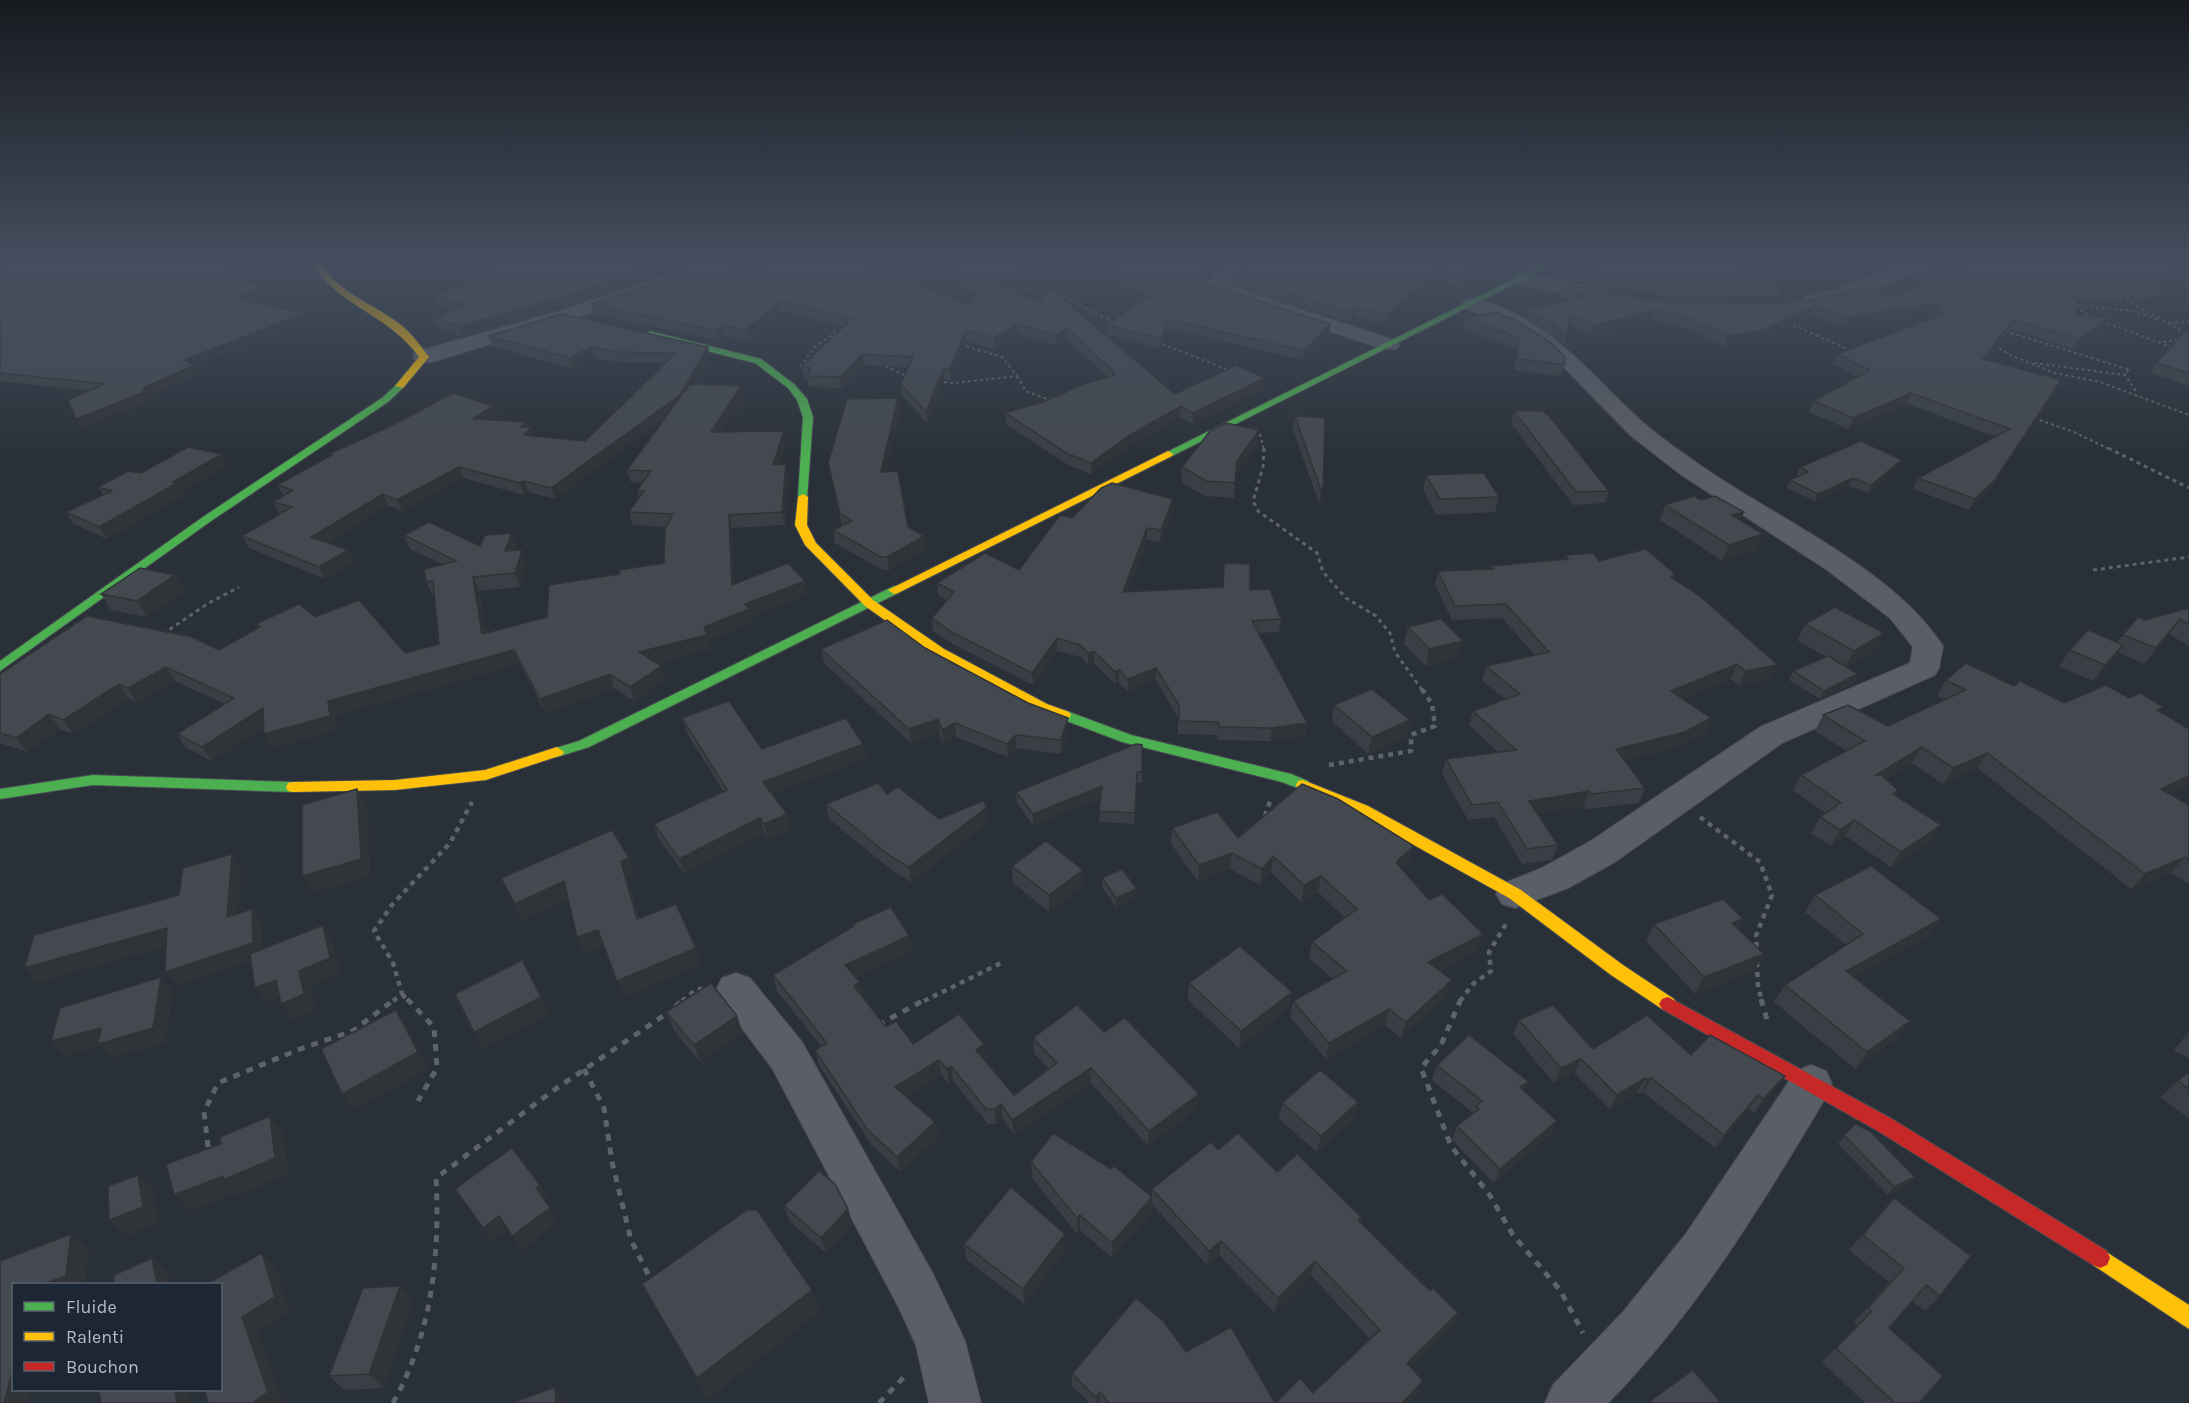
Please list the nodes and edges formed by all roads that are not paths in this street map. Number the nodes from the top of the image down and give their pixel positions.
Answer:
1 (406, 329) edge
2 (517, 329) edge
3 (1342, 329) edge
4 (1421, 329) edge
5 (1527, 329) edge
6 (637, 332) edge
7 (1390, 345) junction
8 (424, 357) junction
9 (869, 603) junction
10 (0, 667) edge
11 (0, 794) edge
12 (1515, 894) junction
13 (736, 990) road end
14 (1811, 1084) junction
15 (2189, 1317) edge
16 (955, 1403) edge
17 (1571, 1403) edge

1 - 8 street
2 - 8 street
3 - 7 street
4 - 7 street
5 - 12 street
6 - 9 street
7 - 9 street
8 - 10 street
9 - 11 street
9 - 12 street
12 - 14 street
13 - 16 street
14 - 15 street
14 - 17 street

